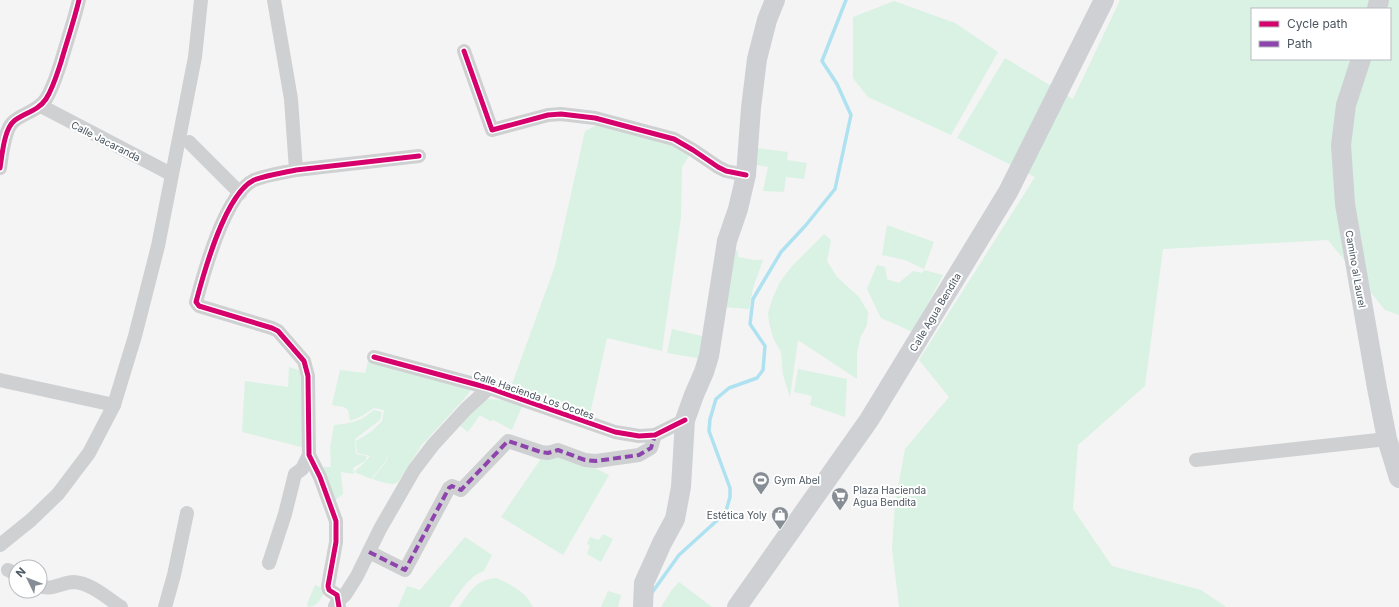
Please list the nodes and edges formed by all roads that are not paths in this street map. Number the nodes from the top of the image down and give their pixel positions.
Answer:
1 (79, 0) edge
2 (201, 0) edge
3 (274, 0) edge
4 (776, 0) edge
5 (1104, 0) edge
6 (464, 51) dead end
7 (1360, 60) edge
8 (41, 106) junction
9 (5, 122) edge
10 (189, 142) dead end
11 (419, 156) dead end
12 (0, 168) edge
13 (296, 170) junction
14 (172, 174) junction
15 (746, 175) junction
16 (240, 193) junction
17 (374, 357) dead end
18 (0, 380) edge
19 (489, 388) junction
20 (114, 405) junction
21 (686, 420) junction
22 (656, 435) junction
23 (1387, 439) junction
24 (309, 455) junction
25 (1196, 460) dead end
26 (1399, 478) edge
27 (187, 513) dead end
28 (0, 545) edge
29 (369, 552) junction
30 (269, 564) dead end
31 (48, 588) edge
32 (643, 602) edge
33 (337, 605) edge
34 (121, 607) edge
35 (165, 607) edge
36 (737, 607) edge

1 - 8 street
2 - 14 street
3 - 13 street
4 - 15 main road
5 - 36 main road, Calle Agua Bendita
6 - 15 street
7 - 23 main road, Camino al Laurel
8 - 9 street
8 - 14 street, Calle Jacaranda
9 - 12 street
10 - 16 street
11 - 13 street
13 - 16 street
14 - 20 street
15 - 21 main road
16 - 24 street
17 - 19 street, Calle Hacienda Los Ocotes
18 - 20 street
19 - 22 street, Calle Hacienda Los Ocotes
19 - 29 street, Calle Hacienda Los Ocotes
20 - 28 street
21 - 22 street, Calle Hacienda Los Ocotes
21 - 32 main road
22 - 29 street
23 - 25 street
23 - 26 main road, Camino al Laurel
24 - 30 street
24 - 33 street
27 - 35 street
29 - 33 street, Calle Hacienda Los Ocotes
31 - 34 street

